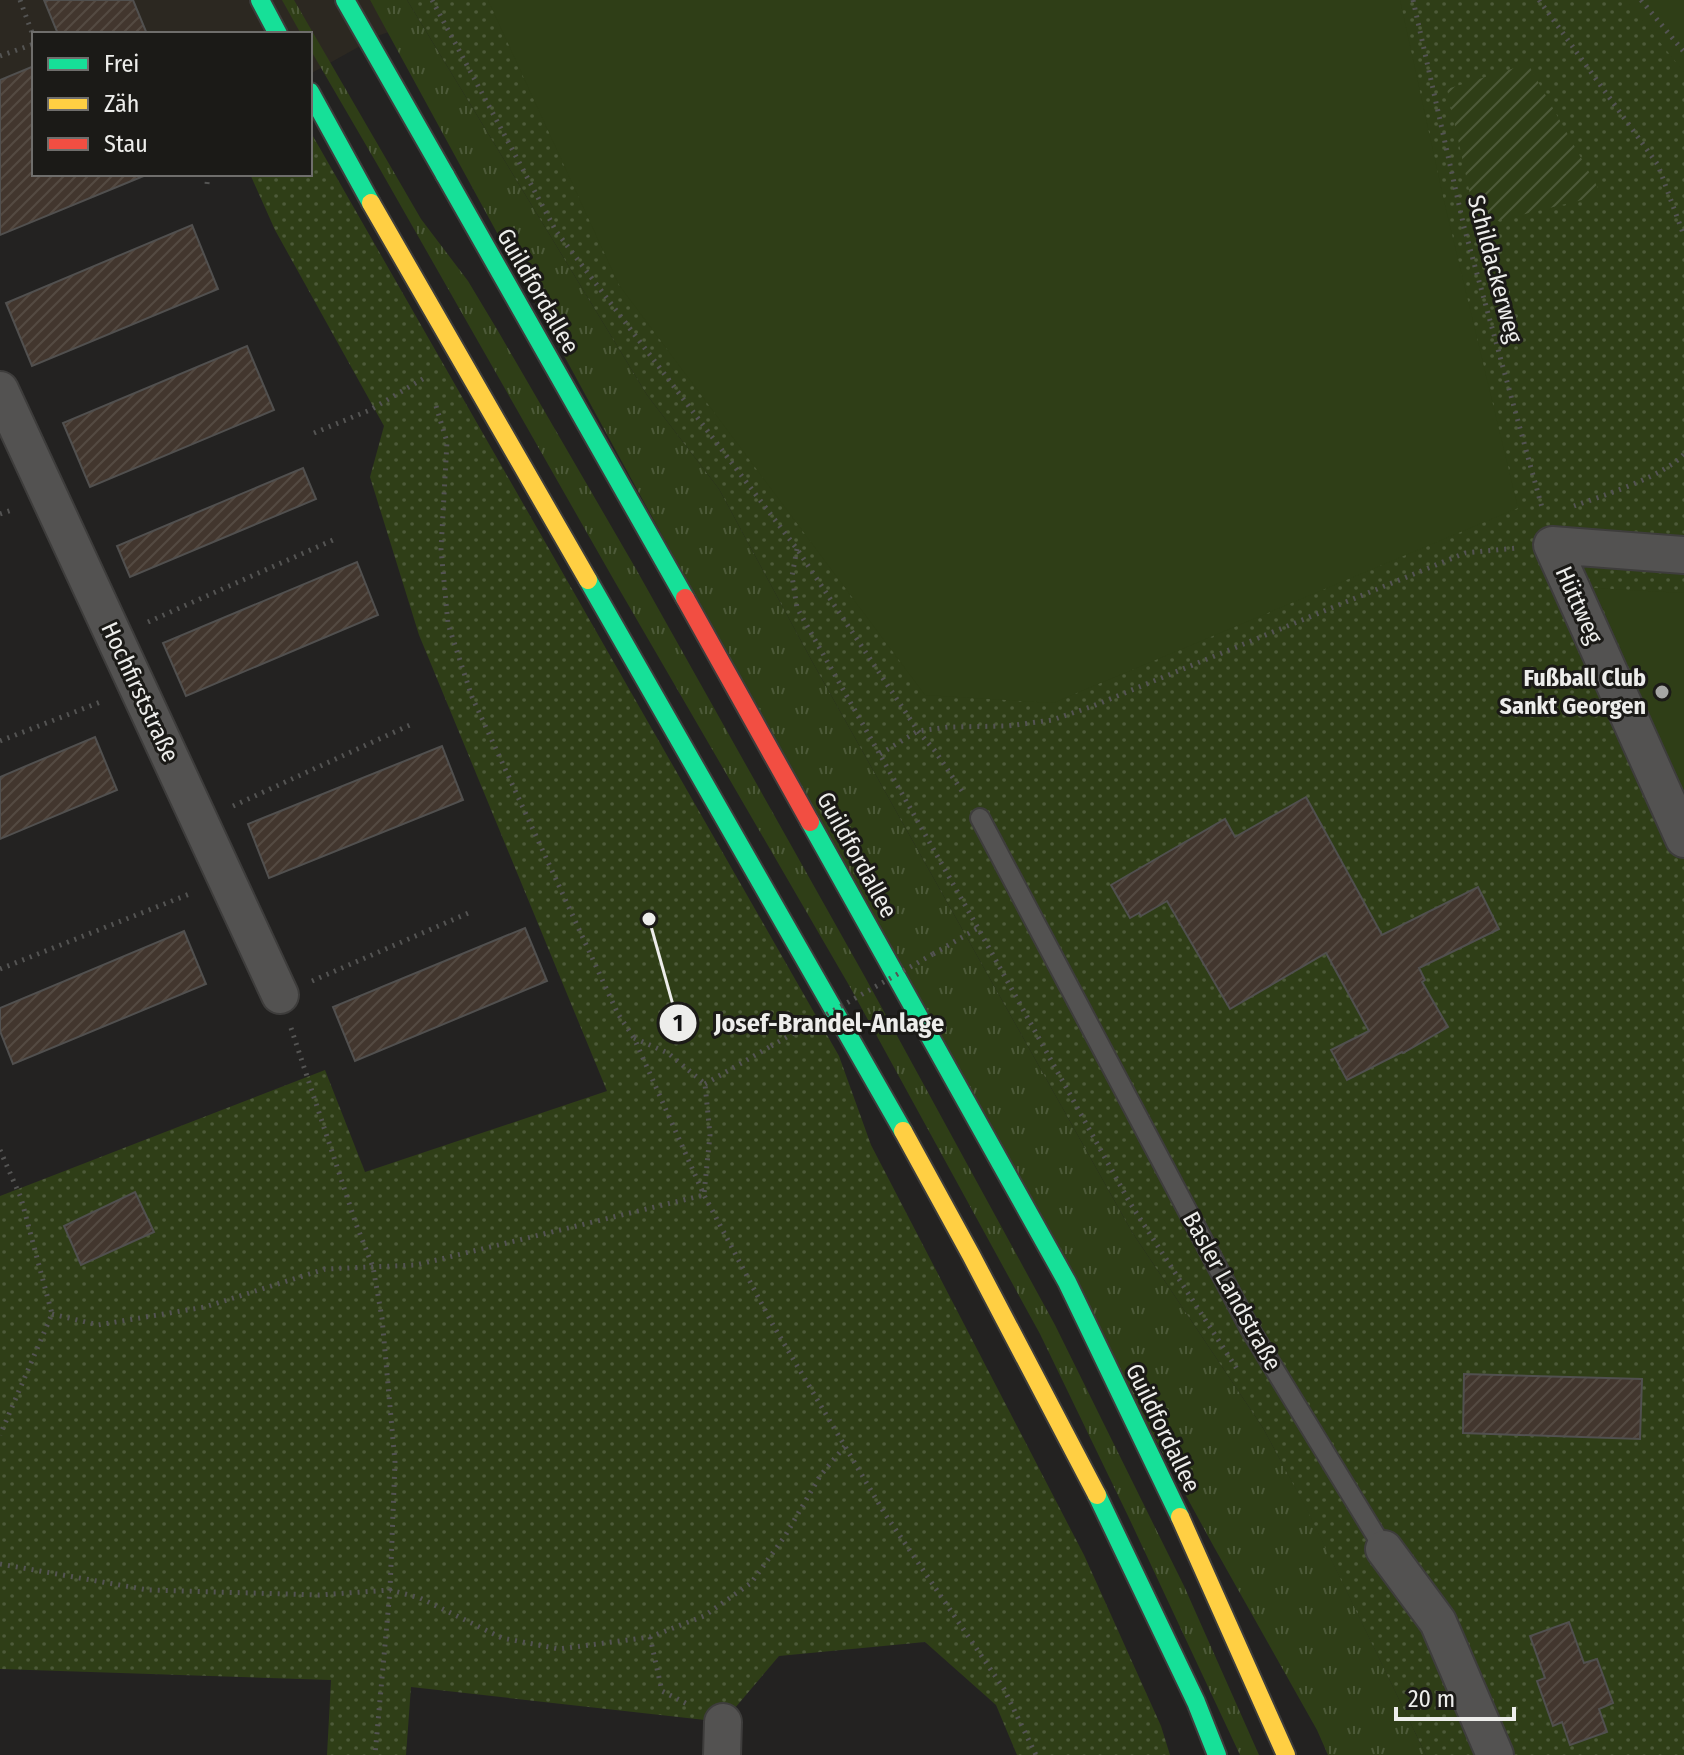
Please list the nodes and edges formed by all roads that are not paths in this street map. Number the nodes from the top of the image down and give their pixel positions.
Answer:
1 (260, 0) edge
2 (345, 0) edge
3 (277, 32) edge
4 (312, 96) edge
5 (0, 390) edge
6 (1684, 555) edge
7 (980, 818) road end
8 (1684, 839) edge
9 (280, 995) road end
10 (1384, 1549) joint
11 (1196, 1702) junction
12 (1209, 1755) edge
13 (1217, 1755) edge
14 (1286, 1755) edge
15 (1495, 1755) edge

1 - 3 main road
2 - 14 main road, Guildfordallee
4 - 11 main road
5 - 9 street, Hochfirststraße
6 - 8 street, Hüttweg
7 - 10 lane, Basler Landstraße
10 - 15 street, Basler Landstraße
11 - 12 main road
11 - 13 main road

